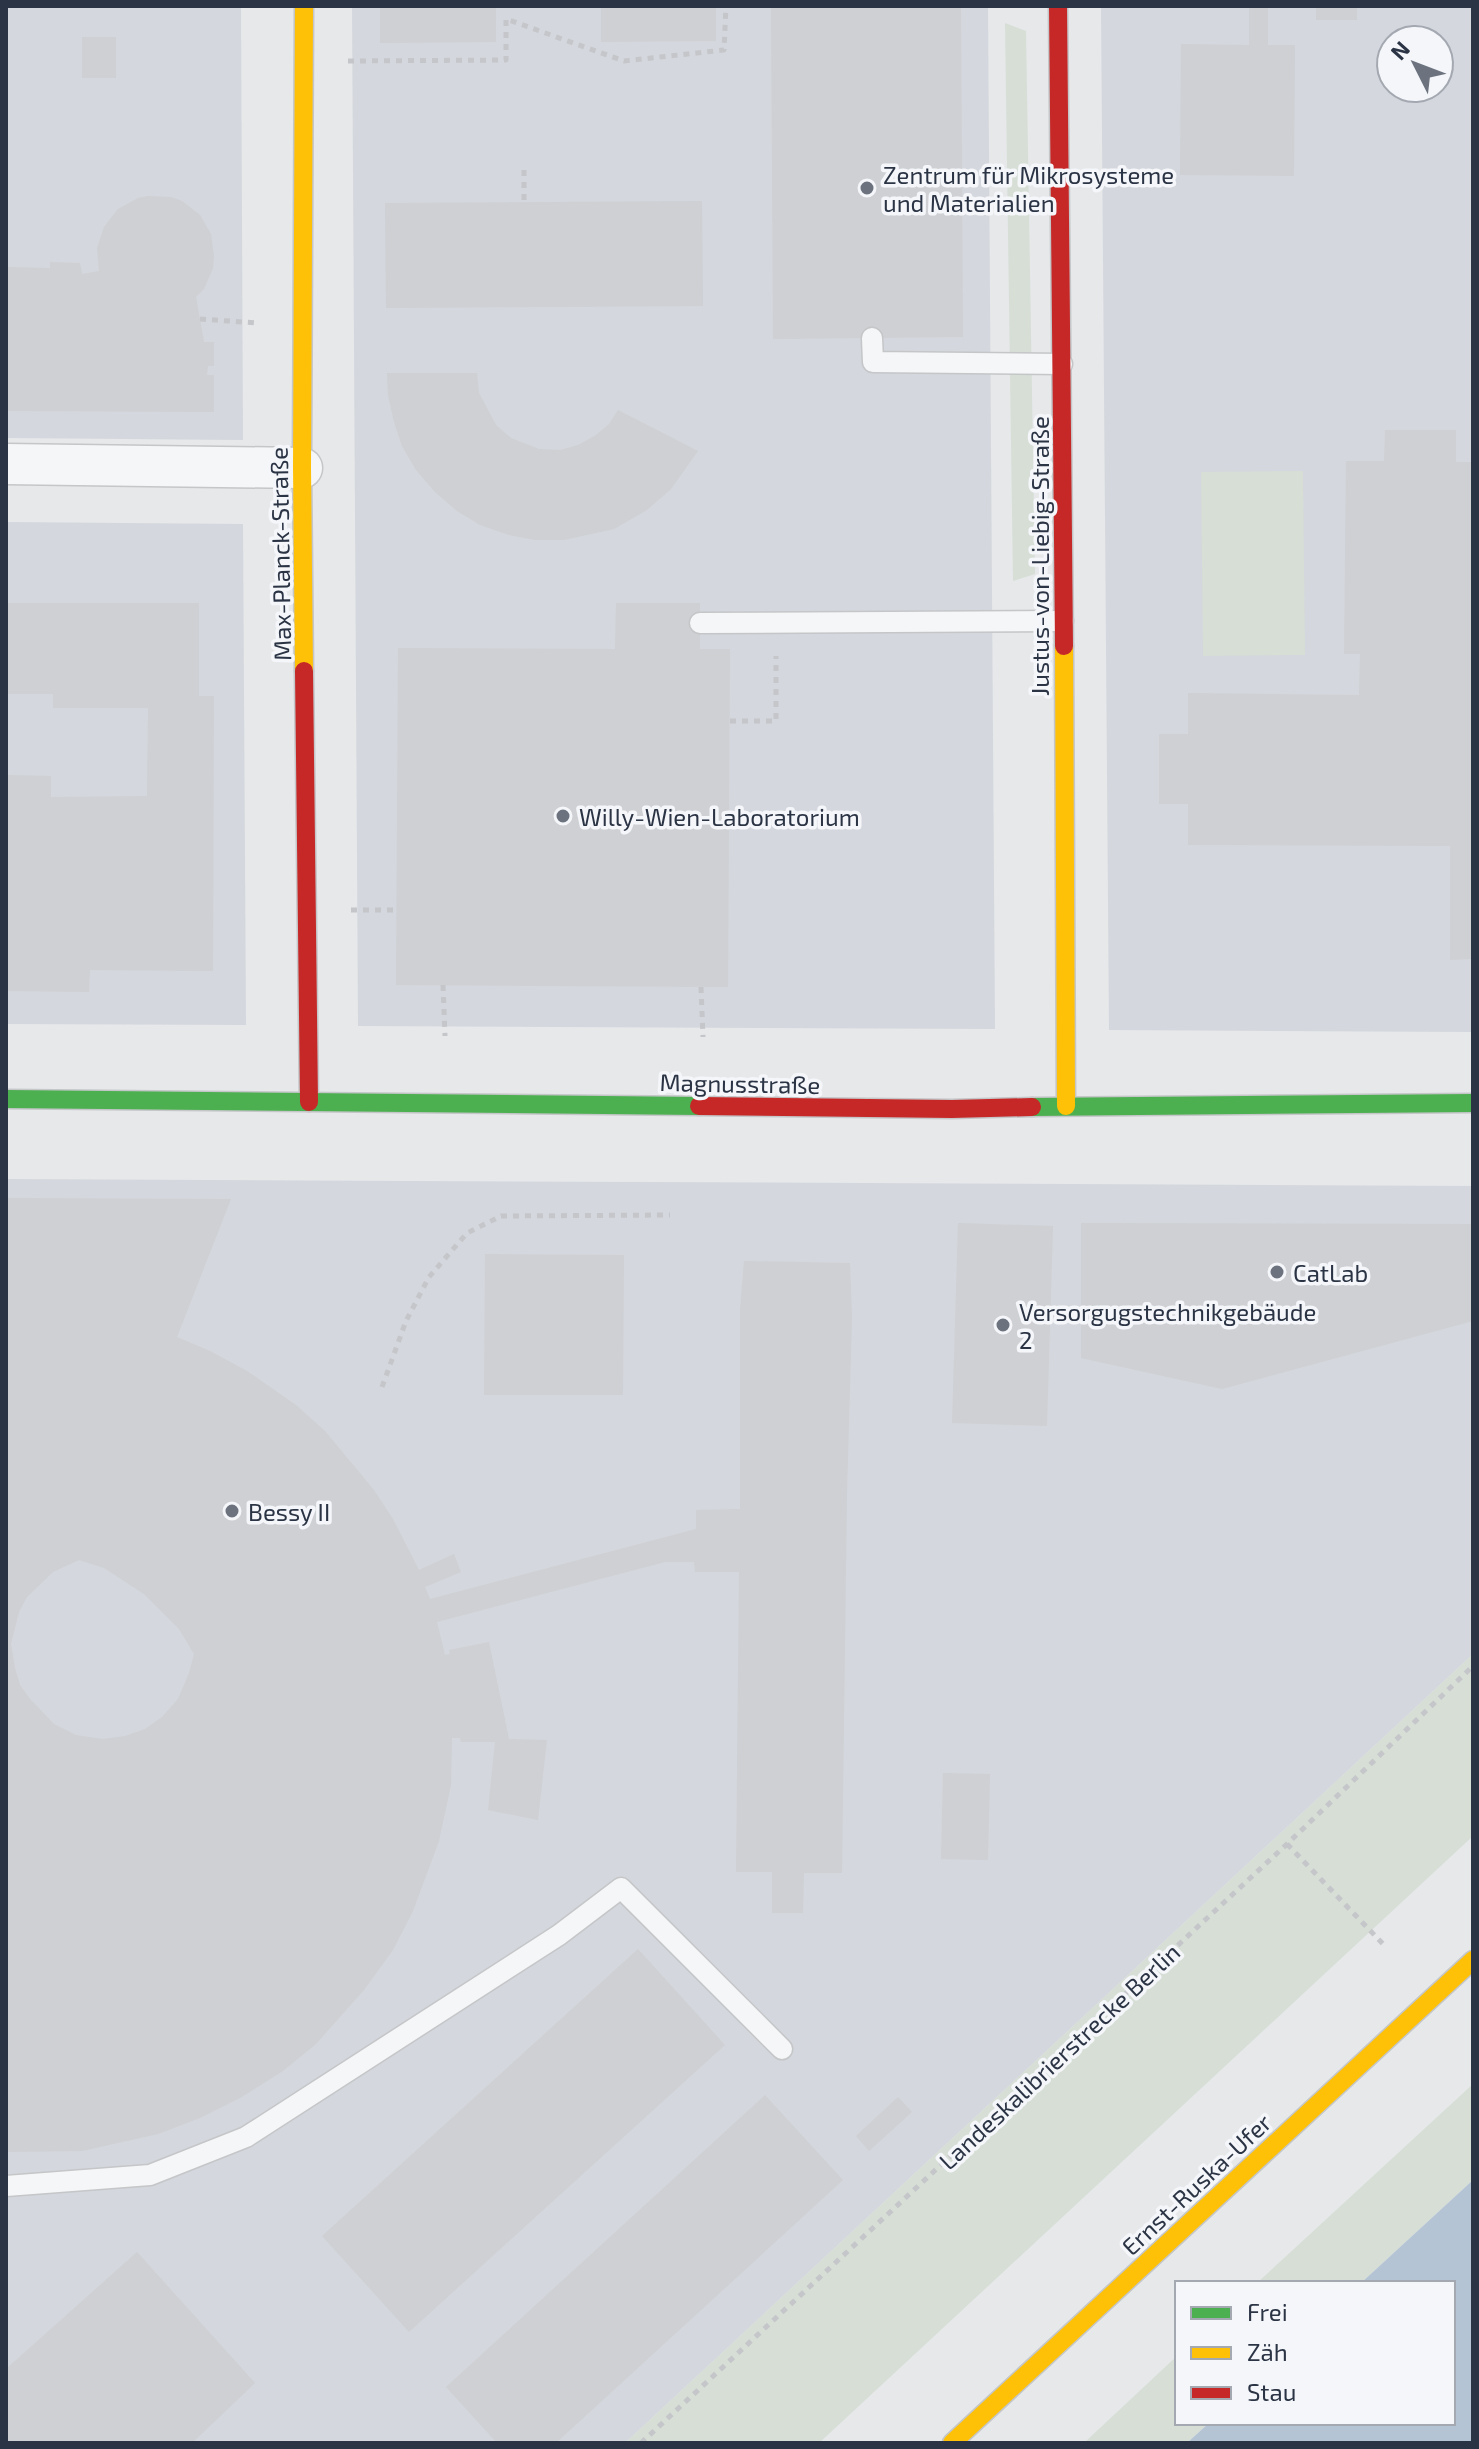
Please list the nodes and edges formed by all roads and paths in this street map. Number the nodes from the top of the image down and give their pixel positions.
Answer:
1 (304, 6) edge
2 (726, 6) edge
3 (1058, 6) edge
4 (347, 61) dead end
5 (524, 170) dead end
6 (524, 202) dead end
7 (200, 319) dead end
8 (259, 323) dead end
9 (872, 338) dead end
10 (1062, 364) junction
11 (6, 464) edge
12 (302, 468) junction
13 (1063, 621) junction
14 (700, 623) dead end
15 (776, 623) junction
16 (730, 721) dead end
17 (350, 910) dead end
18 (397, 910) dead end
19 (443, 985) dead end
20 (701, 987) dead end
21 (445, 1036) dead end
22 (703, 1037) dead end
23 (6, 1099) edge
24 (309, 1102) junction
25 (1473, 1103) edge
26 (1066, 1106) junction
27 (670, 1215) dead end
28 (382, 1387) dead end
29 (1473, 1666) edge
30 (1287, 1844) junction
31 (1384, 1945) dead end
32 (1473, 1960) edge
33 (782, 2049) dead end
34 (6, 2186) edge
35 (641, 2443) edge
36 (952, 2443) edge

1 - 12 street, Max-Planck-Straße
2 - 4 path
3 - 10 street, Justus-von-Liebig-Straße
5 - 6 path
7 - 8 path
9 - 10 lane
10 - 13 street, Justus-von-Liebig-Straße
11 - 12 street
12 - 24 street, Max-Planck-Straße
13 - 15 lane
13 - 26 street, Justus-von-Liebig-Straße
14 - 15 lane
15 - 16 path
17 - 18 path
19 - 21 path
20 - 22 path
23 - 24 street, Magnusstraße
24 - 26 street, Magnusstraße
25 - 26 street, Magnusstraße
27 - 28 path
29 - 30 path, Landeskalibrierstrecke Berlin
30 - 31 path
30 - 35 path, Landeskalibrierstrecke Berlin
32 - 36 street, Ernst-Ruska-Ufer
33 - 34 lane

